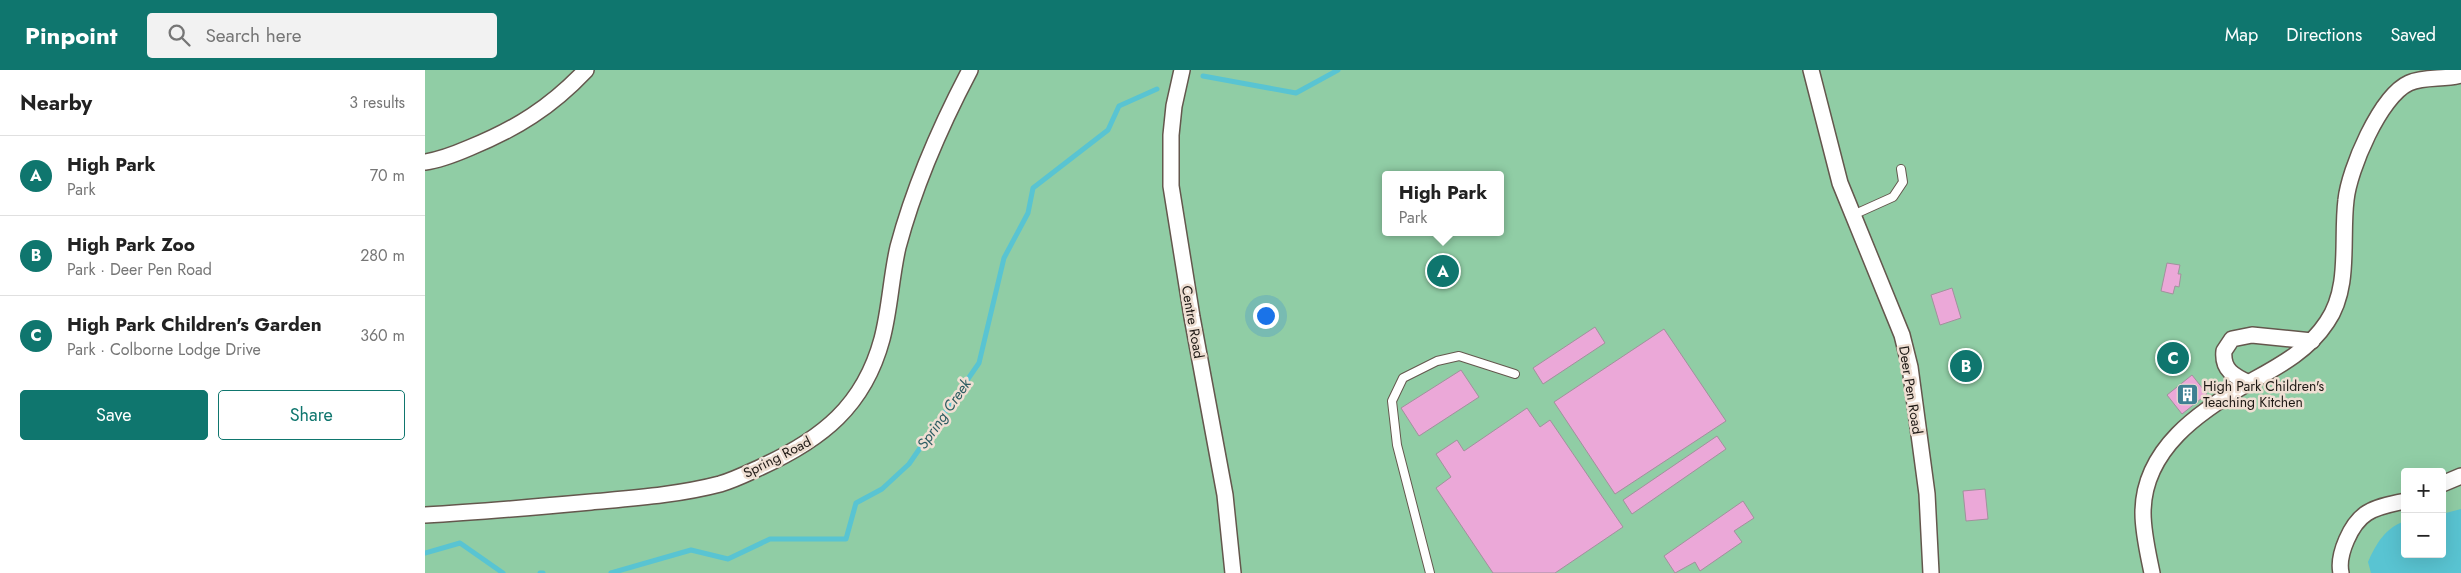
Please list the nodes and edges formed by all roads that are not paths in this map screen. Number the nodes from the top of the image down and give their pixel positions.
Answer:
1 (586, 70) edge
2 (970, 70) edge
3 (1182, 70) edge
4 (1811, 70) edge
5 (2414, 75) edge
6 (2461, 76) edge
7 (425, 162) edge
8 (1901, 169) dead end
9 (1853, 215) junction
10 (2312, 341) junction
11 (1515, 374) dead end
12 (2249, 383) junction
13 (2461, 476) edge
14 (2446, 482) edge
15 (2401, 502) edge
16 (425, 515) edge
17 (1233, 573) edge
18 (1430, 573) edge
19 (1931, 573) edge
20 (2152, 573) edge
21 (2341, 573) edge

1 - 7 street
2 - 16 street, Spring Road
3 - 17 street, Centre Road
4 - 9 street, Deer Pen Road
5 - 6 street
5 - 10 street
8 - 9 lane
9 - 19 street, Deer Pen Road
10 - 12 street
10 - 12 street
11 - 18 lane
12 - 20 street
13 - 14 street
15 - 21 street

